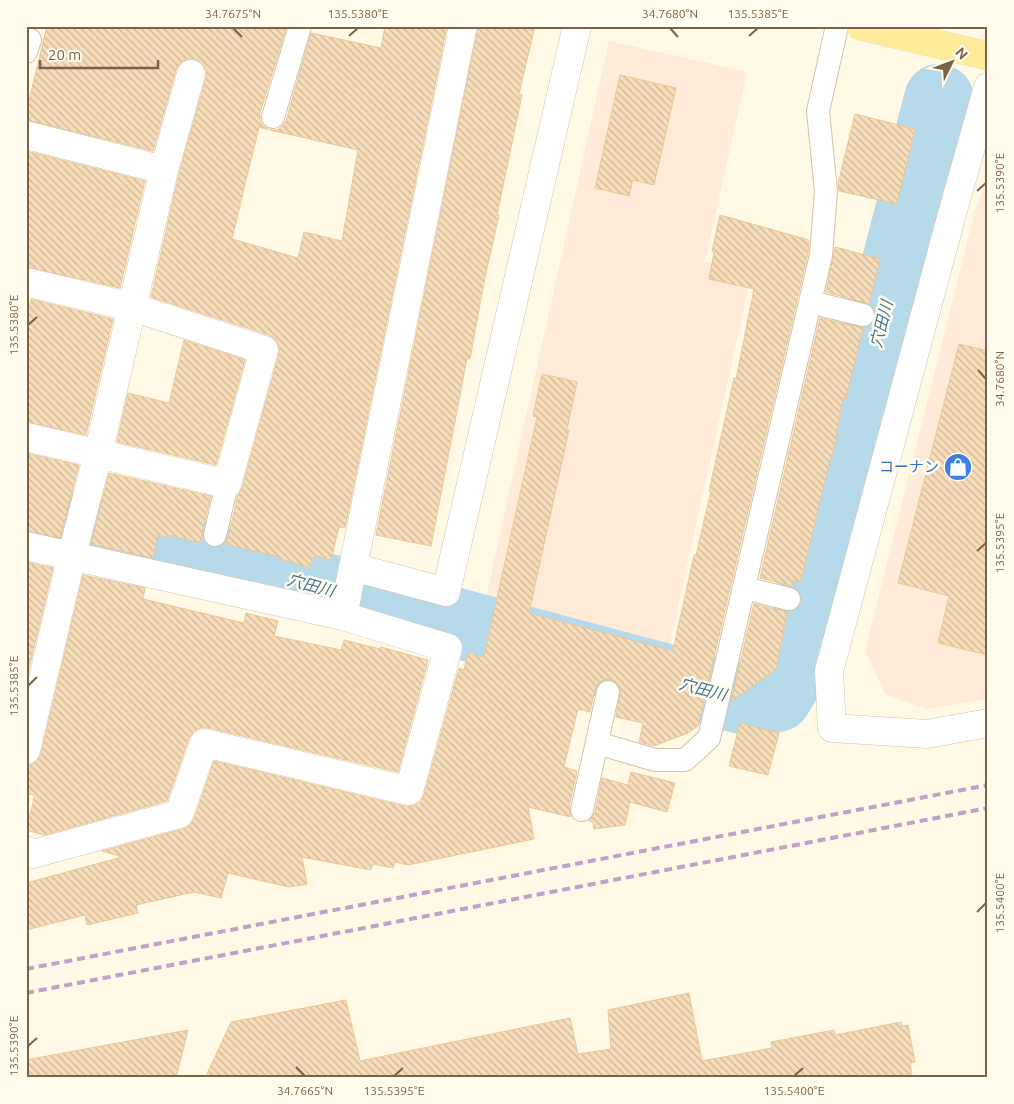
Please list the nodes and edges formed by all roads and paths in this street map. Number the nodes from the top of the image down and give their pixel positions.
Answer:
1 (300, 26) edge
2 (463, 26) edge
3 (577, 26) edge
4 (837, 26) edge
5 (861, 26) edge
6 (988, 56) edge
7 (190, 74) dead end
8 (988, 88) edge
9 (273, 117) dead end
10 (26, 135) edge
11 (164, 170) junction
12 (26, 282) edge
13 (810, 302) junction
14 (132, 307) junction
15 (863, 315) dead end
16 (26, 437) edge
17 (98, 454) junction
18 (227, 484) junction
19 (215, 535) dead end
20 (26, 546) edge
21 (72, 556) junction
22 (351, 575) junction
23 (744, 588) junction
24 (789, 599) dead end
25 (343, 616) junction
26 (608, 692) dead end
27 (31, 702) edge
28 (988, 723) edge
29 (598, 743) junction
30 (26, 750) edge
31 (582, 810) dead end
32 (26, 850) edge

1 - 9 lane
2 - 22 street
3 - 22 street
4 - 13 lane
5 - 6 main road
7 - 11 street
8 - 28 street
10 - 11 street
11 - 14 street
12 - 14 street
13 - 15 lane
13 - 23 lane
14 - 17 street
14 - 18 street
16 - 17 street
17 - 18 street
17 - 21 street
18 - 19 lane
20 - 21 street
21 - 25 street
21 - 27 street
22 - 25 street
23 - 24 lane
23 - 29 lane
25 - 32 street
26 - 29 lane
27 - 30 street
29 - 31 lane

